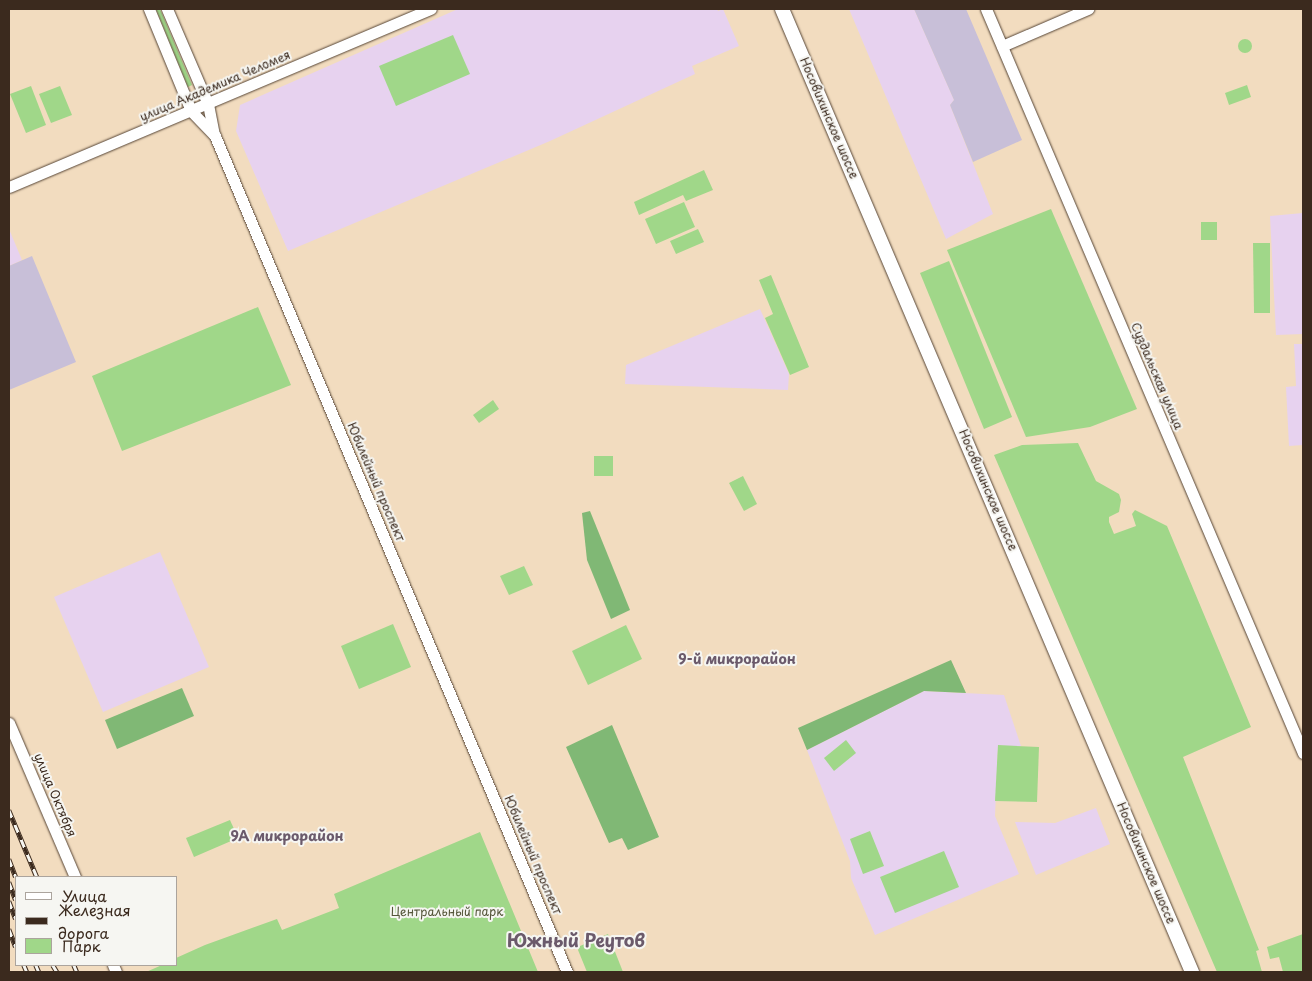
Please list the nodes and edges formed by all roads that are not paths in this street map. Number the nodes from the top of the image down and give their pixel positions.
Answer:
1 (148, 9) edge
2 (167, 9) edge
3 (431, 9) edge
4 (782, 9) edge
5 (986, 9) edge
6 (1088, 9) edge
7 (1002, 46) junction
8 (208, 104) junction
9 (191, 111) junction
10 (215, 136) junction
11 (9, 188) edge
12 (9, 724) edge
13 (1303, 753) edge
14 (75, 876) edge
15 (568, 972) edge
16 (1192, 972) edge

1 - 9 street, Юбилейный проспект
2 - 8 street
3 - 8 street, улица Академика Челомея
4 - 16 main road, Носовихинское шоссе
5 - 7 street, Суздальская улица
6 - 7 street
7 - 13 street, Суздальская улица
8 - 9 street, улица Академика Челомея
8 - 10 street
9 - 10 street, Юбилейный проспект
9 - 11 street, улица Академика Челомея
10 - 15 street, Юбилейный проспект
12 - 14 street, улица Октября

